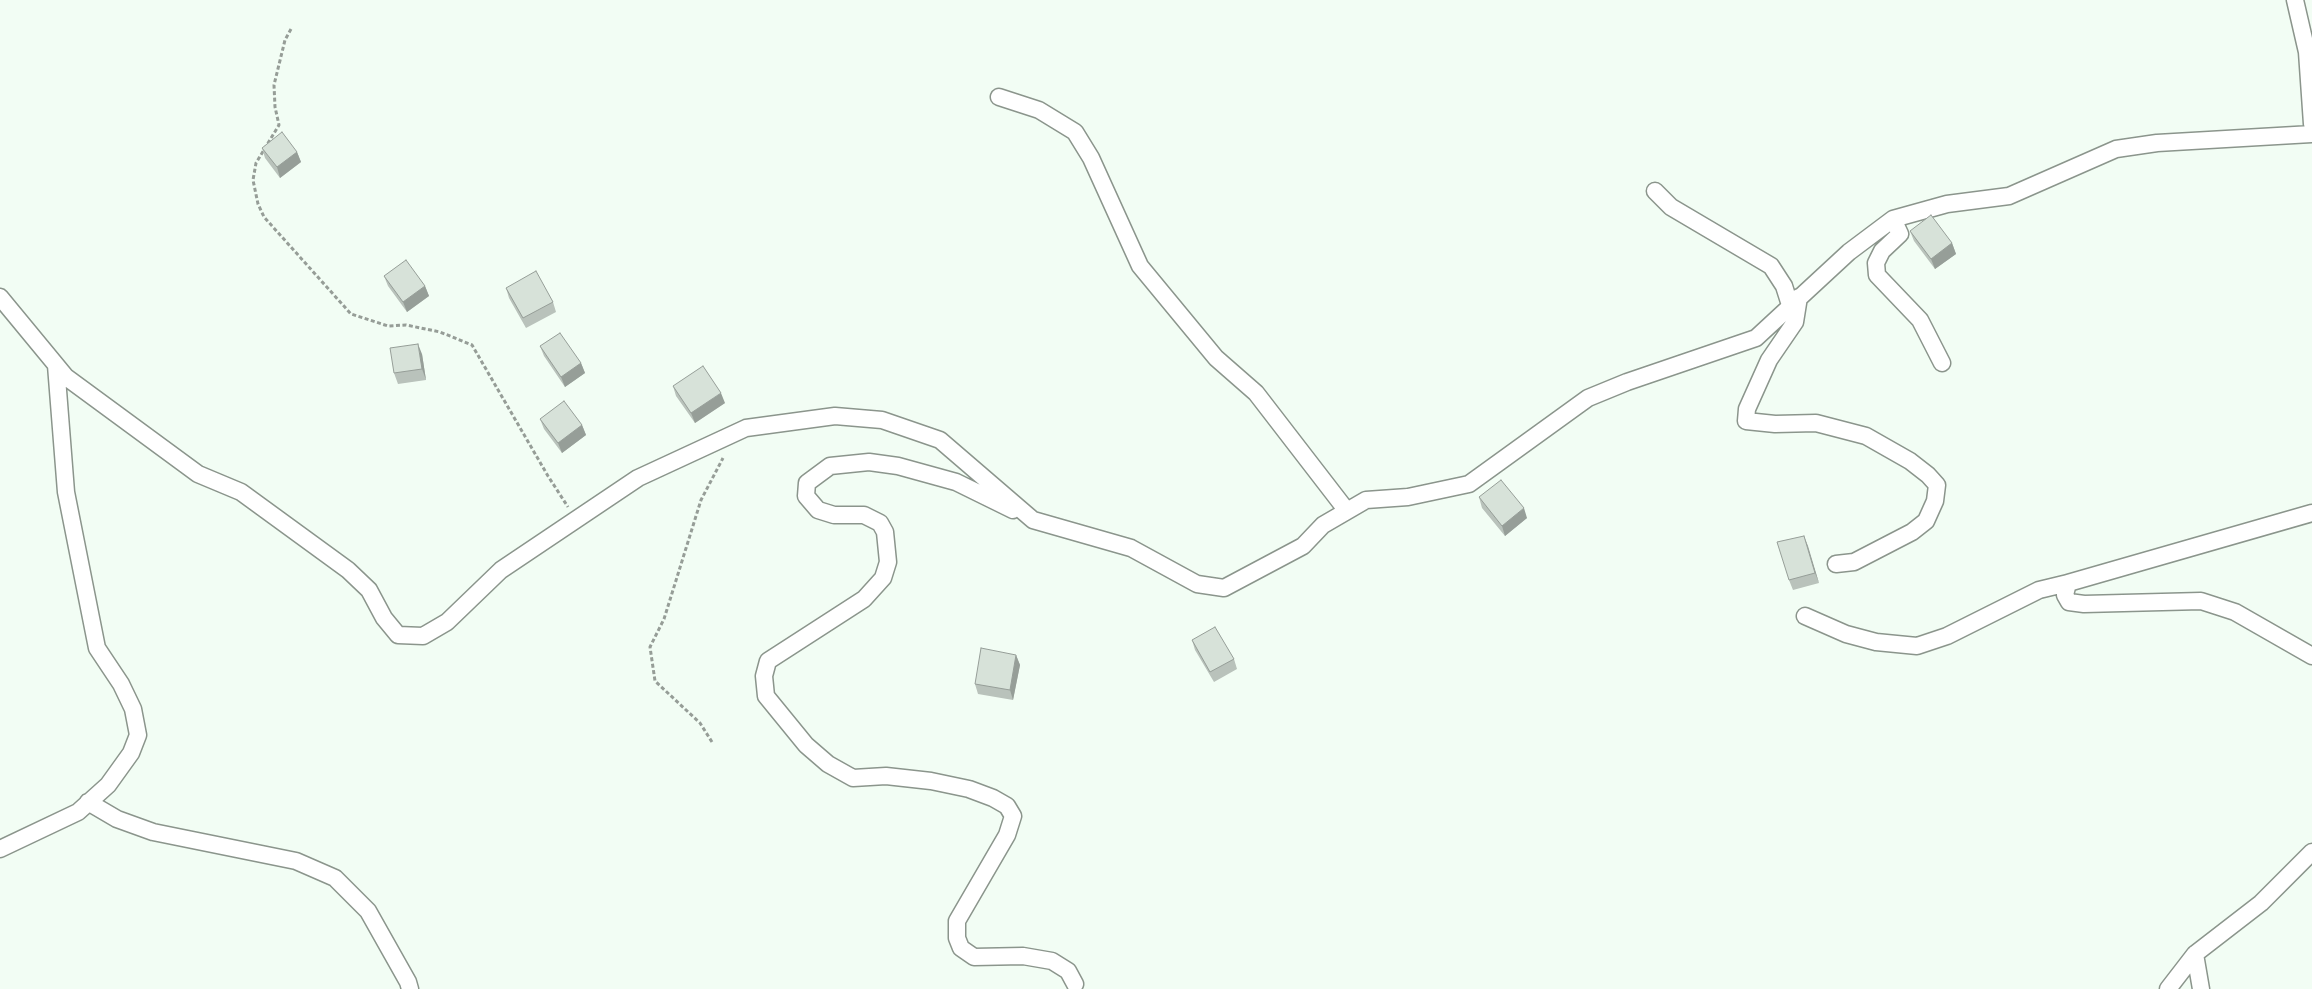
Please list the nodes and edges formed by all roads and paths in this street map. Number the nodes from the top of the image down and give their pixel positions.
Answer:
1 (2295, 0) edge
2 (291, 29) dead end
3 (999, 97) dead end
4 (2312, 124) edge
5 (2312, 134) edge
6 (1655, 191) dead end
7 (1893, 219) junction
8 (0, 297) edge
9 (1795, 301) junction
10 (1942, 363) dead end
11 (56, 365) junction
12 (725, 455) dead end
13 (1347, 511) junction
14 (2312, 513) edge
15 (576, 520) junction
16 (1033, 520) junction
17 (1836, 564) dead end
18 (2068, 583) junction
19 (1805, 616) dead end
20 (2312, 656) edge
21 (712, 742) dead end
22 (88, 802) junction
23 (0, 848) edge
24 (2312, 852) edge
25 (2195, 954) junction
26 (1075, 984) dead end
27 (410, 989) edge
28 (2168, 989) edge
29 (2201, 989) edge

1 - 4 street
2 - 15 path
3 - 13 street
5 - 7 street
6 - 9 street
7 - 9 street
7 - 10 street
8 - 11 street
9 - 13 street
9 - 17 street
11 - 15 street
11 - 22 street
12 - 21 path
13 - 16 street
14 - 18 street
15 - 16 street
16 - 26 street
18 - 19 street
18 - 20 street
22 - 23 street
22 - 27 street
24 - 25 street
25 - 28 street
25 - 29 street

